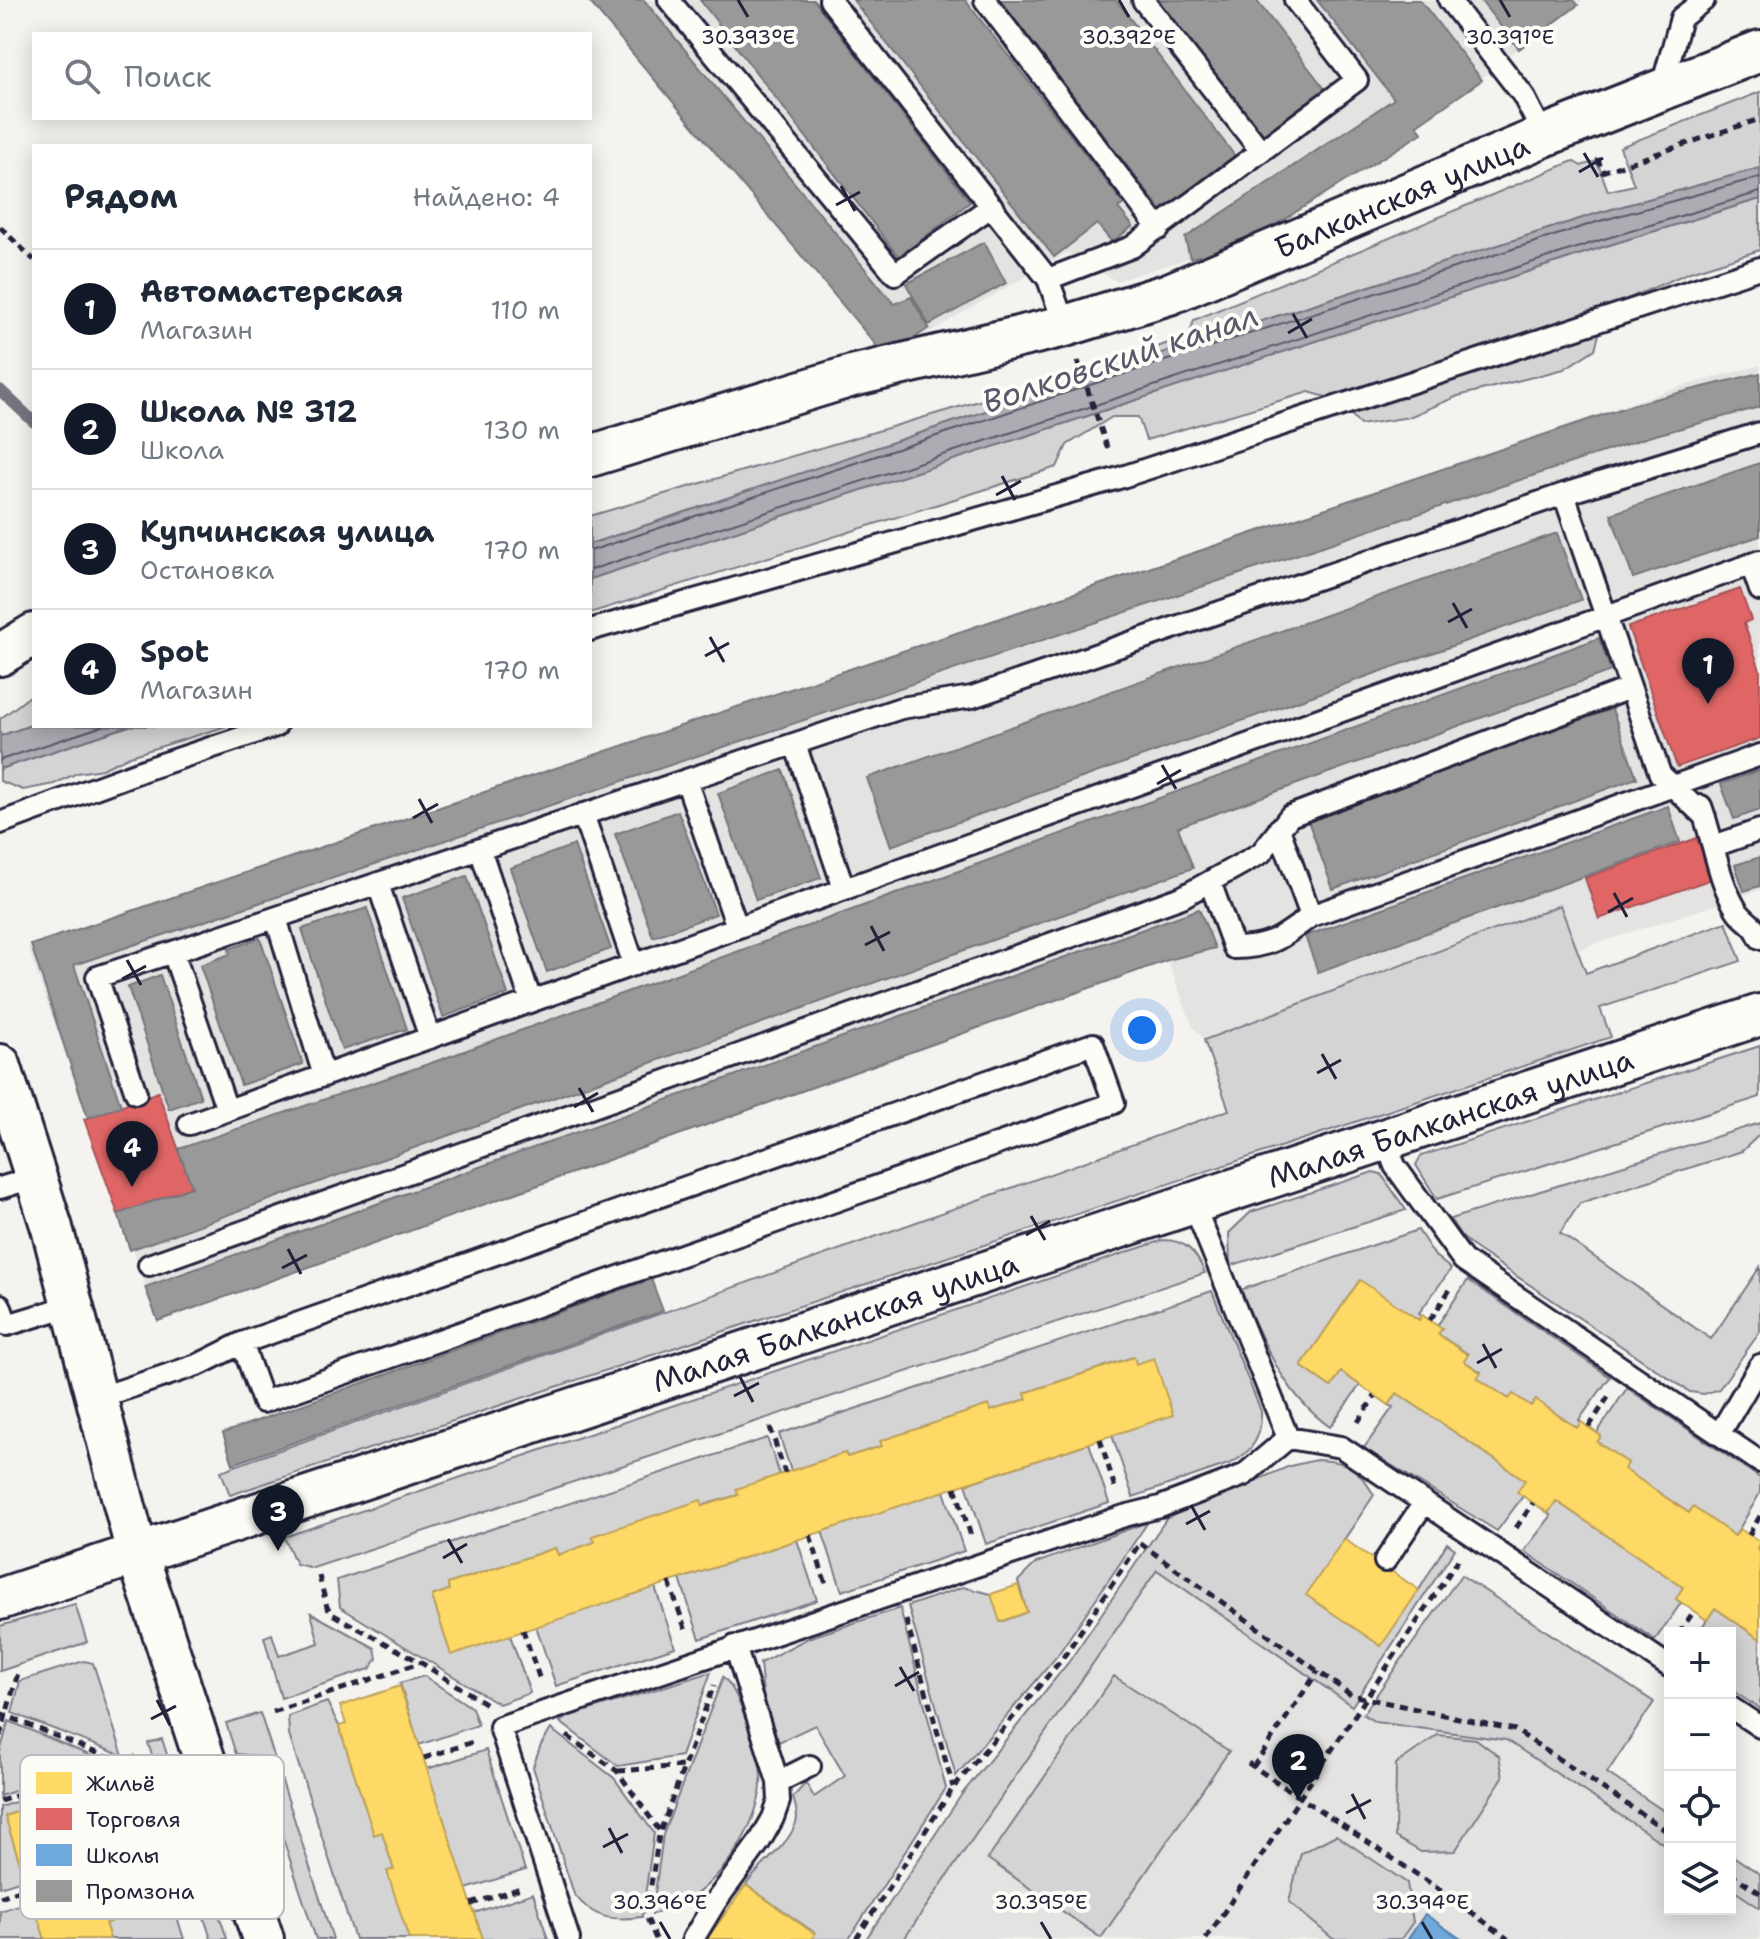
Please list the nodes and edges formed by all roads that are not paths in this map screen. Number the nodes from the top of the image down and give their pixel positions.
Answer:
1 (669, 0) edge
2 (830, 0) edge
3 (985, 0) edge
4 (1143, 0) edge
5 (1295, 0) edge
6 (1449, 0) edge
7 (1704, 0) edge
8 (1760, 51) edge
9 (1661, 90) junction
10 (1544, 136) junction
11 (1261, 151) junction
12 (992, 206) junction
13 (1159, 229) junction
14 (1760, 268) edge
15 (1048, 279) junction
16 (1061, 338) junction
17 (1760, 433) edge
18 (592, 455) edge
19 (1564, 494) junction
20 (1755, 563) edge
21 (1760, 590) edge
22 (1605, 616) junction
23 (592, 629) edge
24 (32, 635) edge
25 (0, 655) edge
26 (1630, 688) junction
27 (270, 728) edge
28 (795, 744) junction
29 (1760, 755) edge
30 (686, 780) junction
31 (1682, 783) junction
32 (583, 814) junction
33 (0, 823) edge
34 (1279, 829) junction
35 (1760, 830) edge
36 (1714, 846) junction
37 (480, 849) junction
38 (1210, 882) junction
39 (378, 884) junction
40 (844, 889) junction
41 (1311, 916) junction
42 (276, 918) junction
43 (737, 927) junction
44 (1760, 938) edge
45 (173, 952) junction
46 (634, 965) junction
47 (531, 1001) junction
48 (1760, 1015) edge
49 (430, 1038) junction
50 (0, 1065) edge
51 (324, 1076) junction
52 (136, 1093) dead end
53 (227, 1110) junction
54 (189, 1124) dead end
55 (1385, 1140) junction
56 (18, 1183) edge
57 (1193, 1203) junction
58 (149, 1265) dead end
59 (73, 1305) junction
60 (0, 1307) edge
61 (242, 1343) junction
62 (1760, 1365) edge
63 (98, 1398) junction
64 (1720, 1433) junction
65 (1288, 1438) junction
66 (1760, 1462) edge
67 (1424, 1503) junction
68 (137, 1553) junction
69 (1385, 1561) dead end
70 (0, 1599) edge
71 (735, 1646) junction
72 (1664, 1663) edge
73 (1736, 1711) edge
74 (1760, 1727) edge
75 (203, 1755) edge
76 (810, 1766) dead end
77 (778, 1782) junction
78 (256, 1919) edge
79 (263, 1939) edge
80 (569, 1939) edge
81 (693, 1939) edge

1 - 12 lane
2 - 12 lane
3 - 13 lane
4 - 11 lane
5 - 11 lane
6 - 10 lane
7 - 9 lane
8 - 9 street, Балканская улица
9 - 10 street, Балканская улица
10 - 16 street, Балканская улица
11 - 13 lane
12 - 15 lane
13 - 15 lane
14 - 23 lane
15 - 16 lane
16 - 18 street, Балканская улица
17 - 19 lane
19 - 22 lane
19 - 28 lane
20 - 21 lane
20 - 22 lane
22 - 26 lane
22 - 40 lane
24 - 25 street
26 - 31 lane
26 - 34 lane
27 - 33 lane
28 - 30 lane
28 - 40 lane
29 - 31 lane
30 - 32 lane
30 - 43 lane
31 - 36 lane
31 - 41 lane
32 - 37 lane
32 - 46 lane
34 - 38 lane
34 - 41 lane
35 - 36 lane
36 - 44 lane
37 - 39 lane
37 - 47 lane
38 - 41 lane
38 - 58 lane
39 - 42 lane
39 - 49 lane
40 - 43 lane
42 - 45 lane
42 - 51 lane
43 - 46 lane
45 - 52 lane
45 - 53 lane
46 - 47 lane
47 - 49 lane
48 - 55 street, Малая Балканская улица
49 - 51 lane
50 - 56 street
51 - 53 lane
53 - 54 lane
55 - 57 street, Малая Балканская улица
55 - 64 lane
56 - 59 street
57 - 65 lane
57 - 68 street, Малая Балканская улица
59 - 60 lane
59 - 63 street
61 - 61 lane
61 - 63 lane
62 - 64 lane
63 - 68 street
64 - 66 lane
65 - 67 lane
65 - 71 lane
67 - 69 lane
67 - 72 lane
68 - 70 street, Малая Балканская улица
68 - 75 street
71 - 77 lane
71 - 80 lane
73 - 74 lane
76 - 77 lane
77 - 81 lane
78 - 79 street

